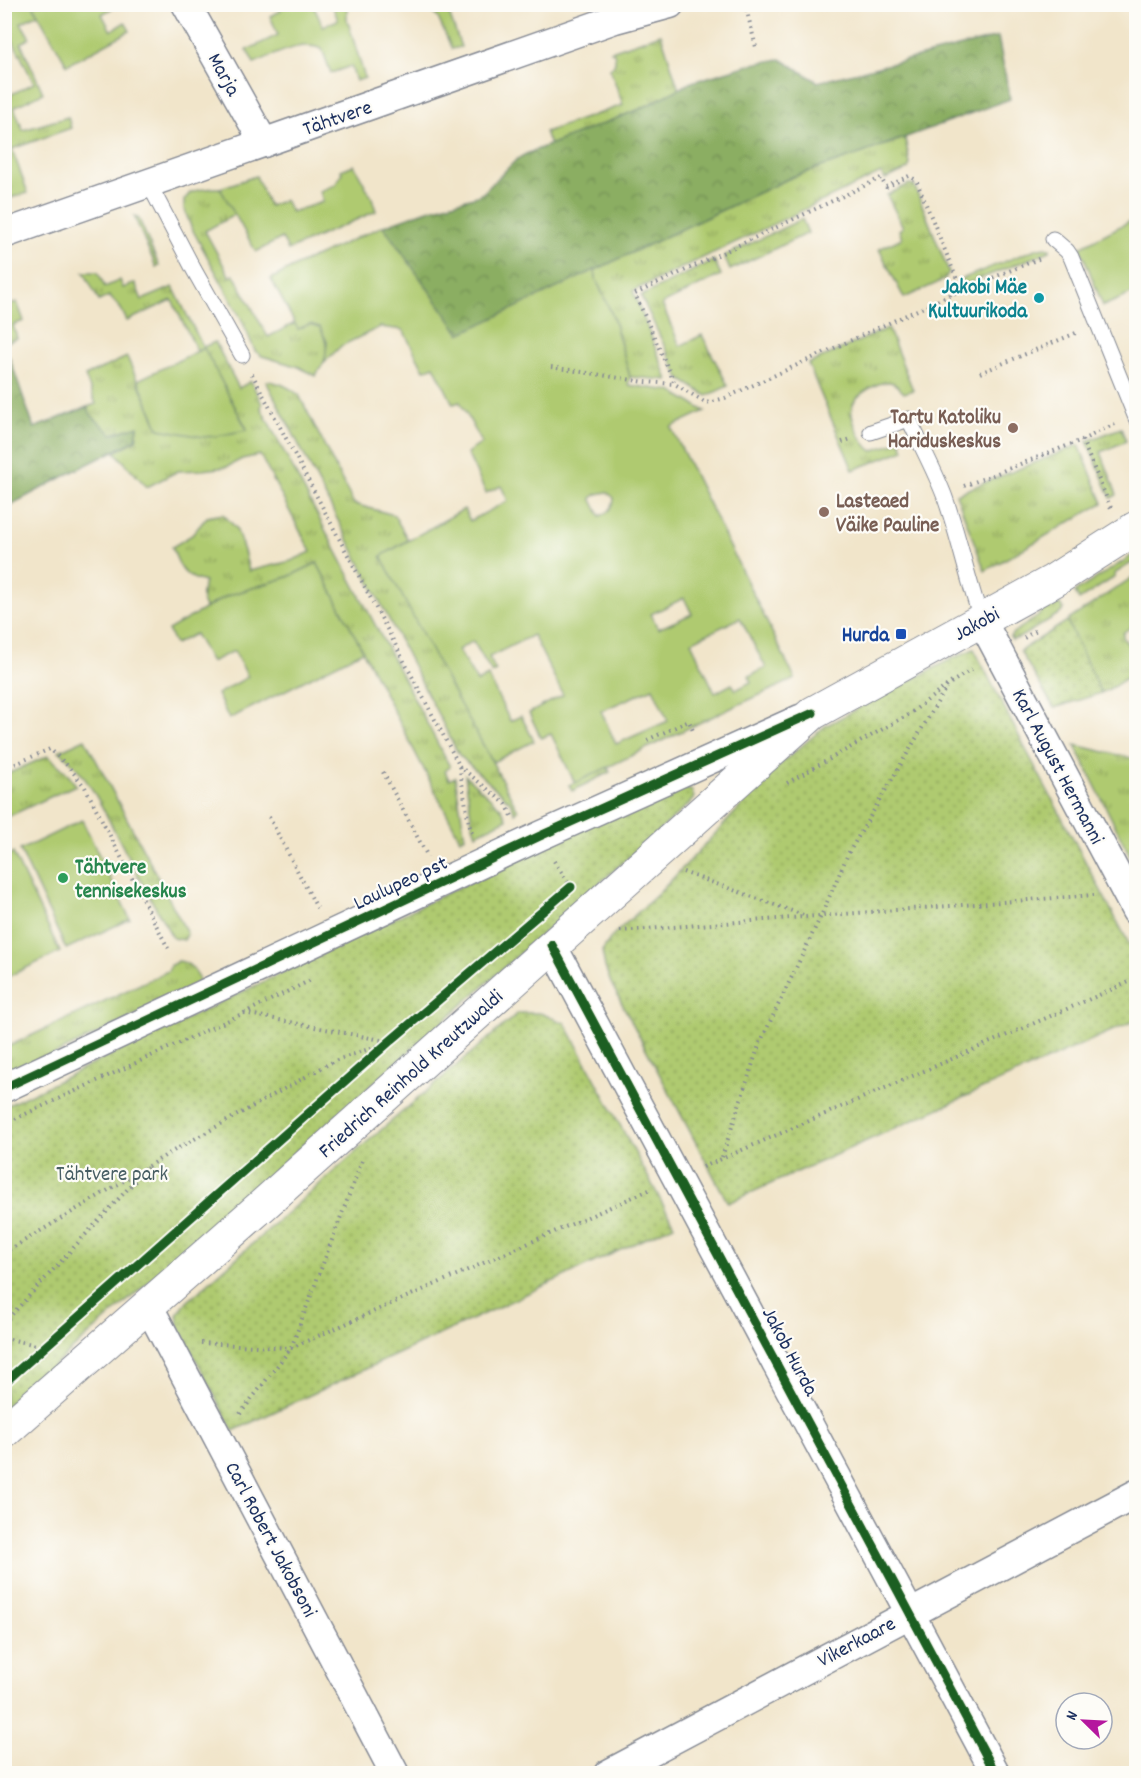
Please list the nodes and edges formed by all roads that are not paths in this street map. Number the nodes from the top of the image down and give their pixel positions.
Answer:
1 (186, 4) edge
2 (670, 4) edge
3 (264, 143) junction
4 (149, 184) junction
5 (4, 234) edge
6 (1051, 247) road end
7 (242, 354) dead end
8 (1137, 418) edge
9 (871, 432) dead end
10 (1137, 528) edge
11 (981, 621) junction
12 (813, 713) junction
13 (1131, 902) edge
14 (552, 945) junction
15 (4, 1088) edge
16 (148, 1305) junction
17 (4, 1432) edge
18 (1137, 1494) edge
19 (911, 1612) junction
20 (395, 1773) edge
21 (608, 1773) edge
22 (996, 1773) edge

1 - 3 street, Marja
2 - 3 street, Tähtvere
3 - 4 street, Tähtvere
4 - 5 street, Tähtvere
4 - 7 lane
6 - 8 lane
9 - 11 lane
10 - 11 main road, Jakobi
11 - 12 main road, Jakobi
11 - 13 street, Karl August Hermanni
12 - 14 main road, Friedrich Reinhold Kreutzwaldi
12 - 15 street, Laulupeo pst
14 - 16 main road, Friedrich Reinhold Kreutzwaldi
14 - 19 street, Jakob Hurda
16 - 17 main road, Friedrich Reinhold Kreutzwaldi
16 - 20 street, Carl Robert Jakobsoni
18 - 19 street, Vikerkaare
19 - 21 street, Vikerkaare
19 - 22 street, Jakob Hurda

